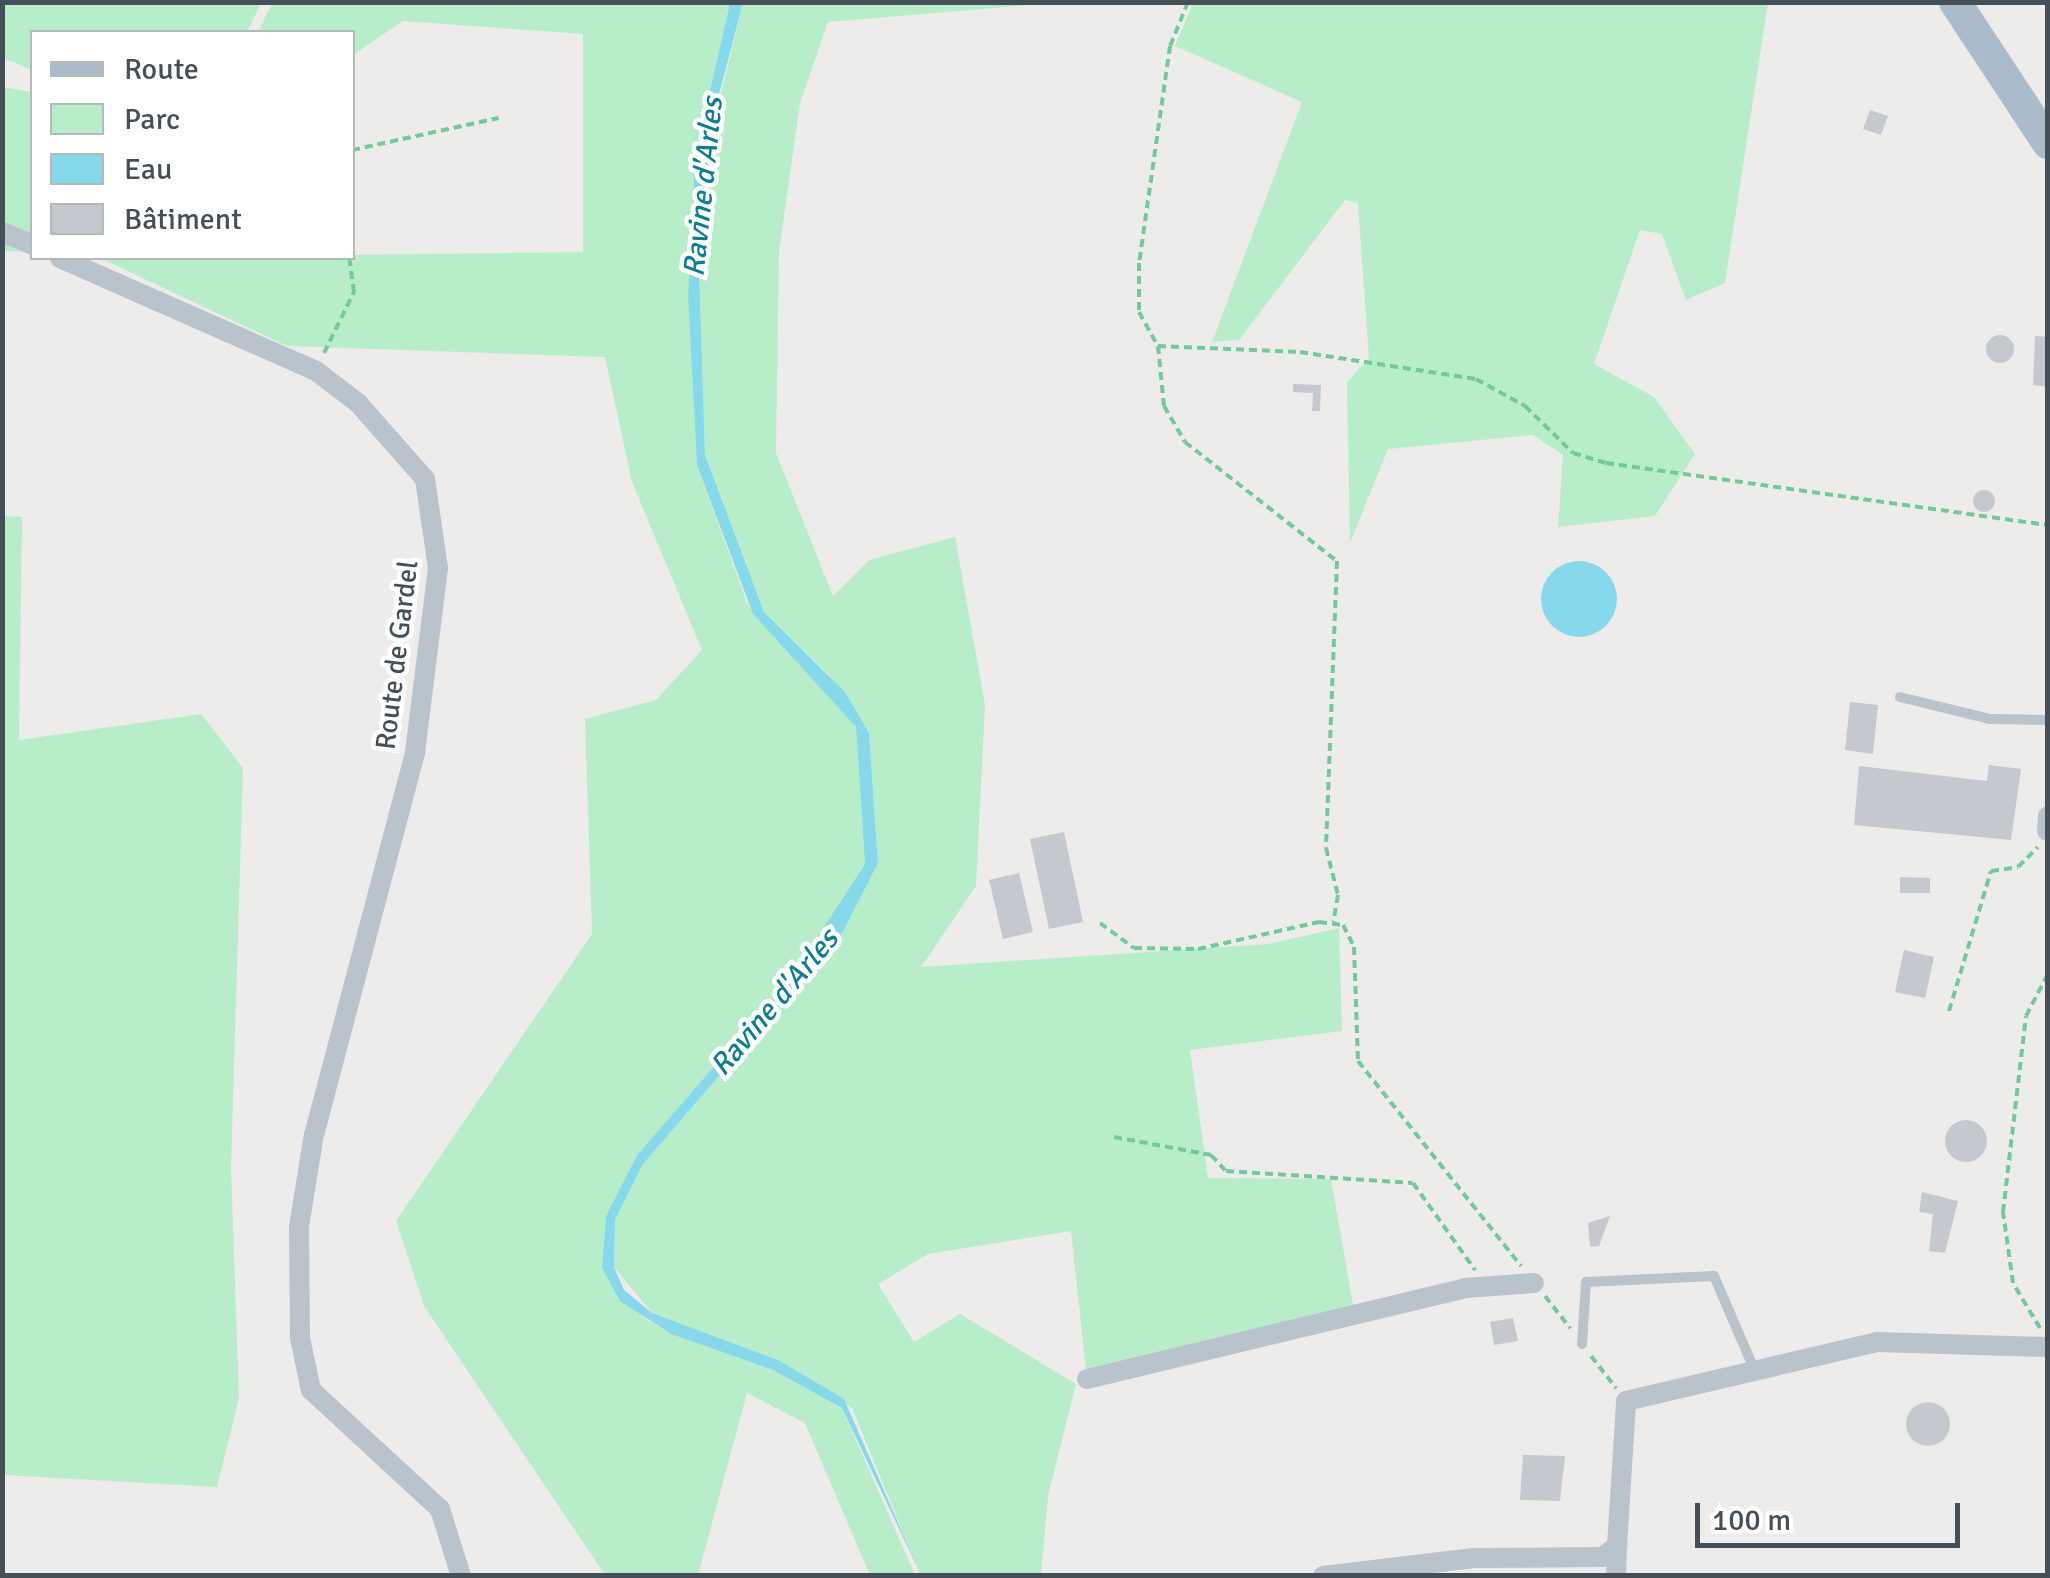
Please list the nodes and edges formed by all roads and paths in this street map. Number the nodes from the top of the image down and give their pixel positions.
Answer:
1 (1188, 2) edge
2 (1955, 2) edge
3 (499, 118) dead end
4 (2048, 143) edge
5 (355, 149) edge
6 (2, 232) edge
7 (30, 245) edge
8 (65, 260) edge
9 (350, 260) edge
10 (1158, 346) junction
11 (316, 371) junction
12 (2048, 524) edge
13 (1900, 698) dead end
14 (2048, 720) edge
15 (2048, 816) edge
16 (2046, 831) edge
17 (1100, 923) dead end
18 (1332, 924) junction
19 (2048, 974) edge
20 (1950, 1011) dead end
21 (1114, 1137) dead end
22 (1534, 1282) junction
23 (1491, 1286) junction
24 (2048, 1334) edge
25 (1582, 1344) junction
26 (2048, 1347) edge
27 (1756, 1372) junction
28 (1087, 1379) dead end
29 (1626, 1401) junction
30 (1618, 1546) junction
31 (461, 1576) edge
32 (1323, 1576) edge
33 (1616, 1576) edge

1 - 10 path
2 - 4 main road
3 - 5 path
6 - 7 street
8 - 11 street, Route de Gardel
9 - 11 path
10 - 12 path
10 - 18 path
11 - 31 street, Route de Gardel
13 - 14 lane
15 - 16 street
16 - 20 path
17 - 18 path
18 - 22 path
19 - 24 path
21 - 23 path
22 - 23 street
22 - 25 path
23 - 28 street
25 - 27 lane
25 - 29 path
26 - 27 street
27 - 29 street
29 - 30 street
30 - 32 street
30 - 33 street

